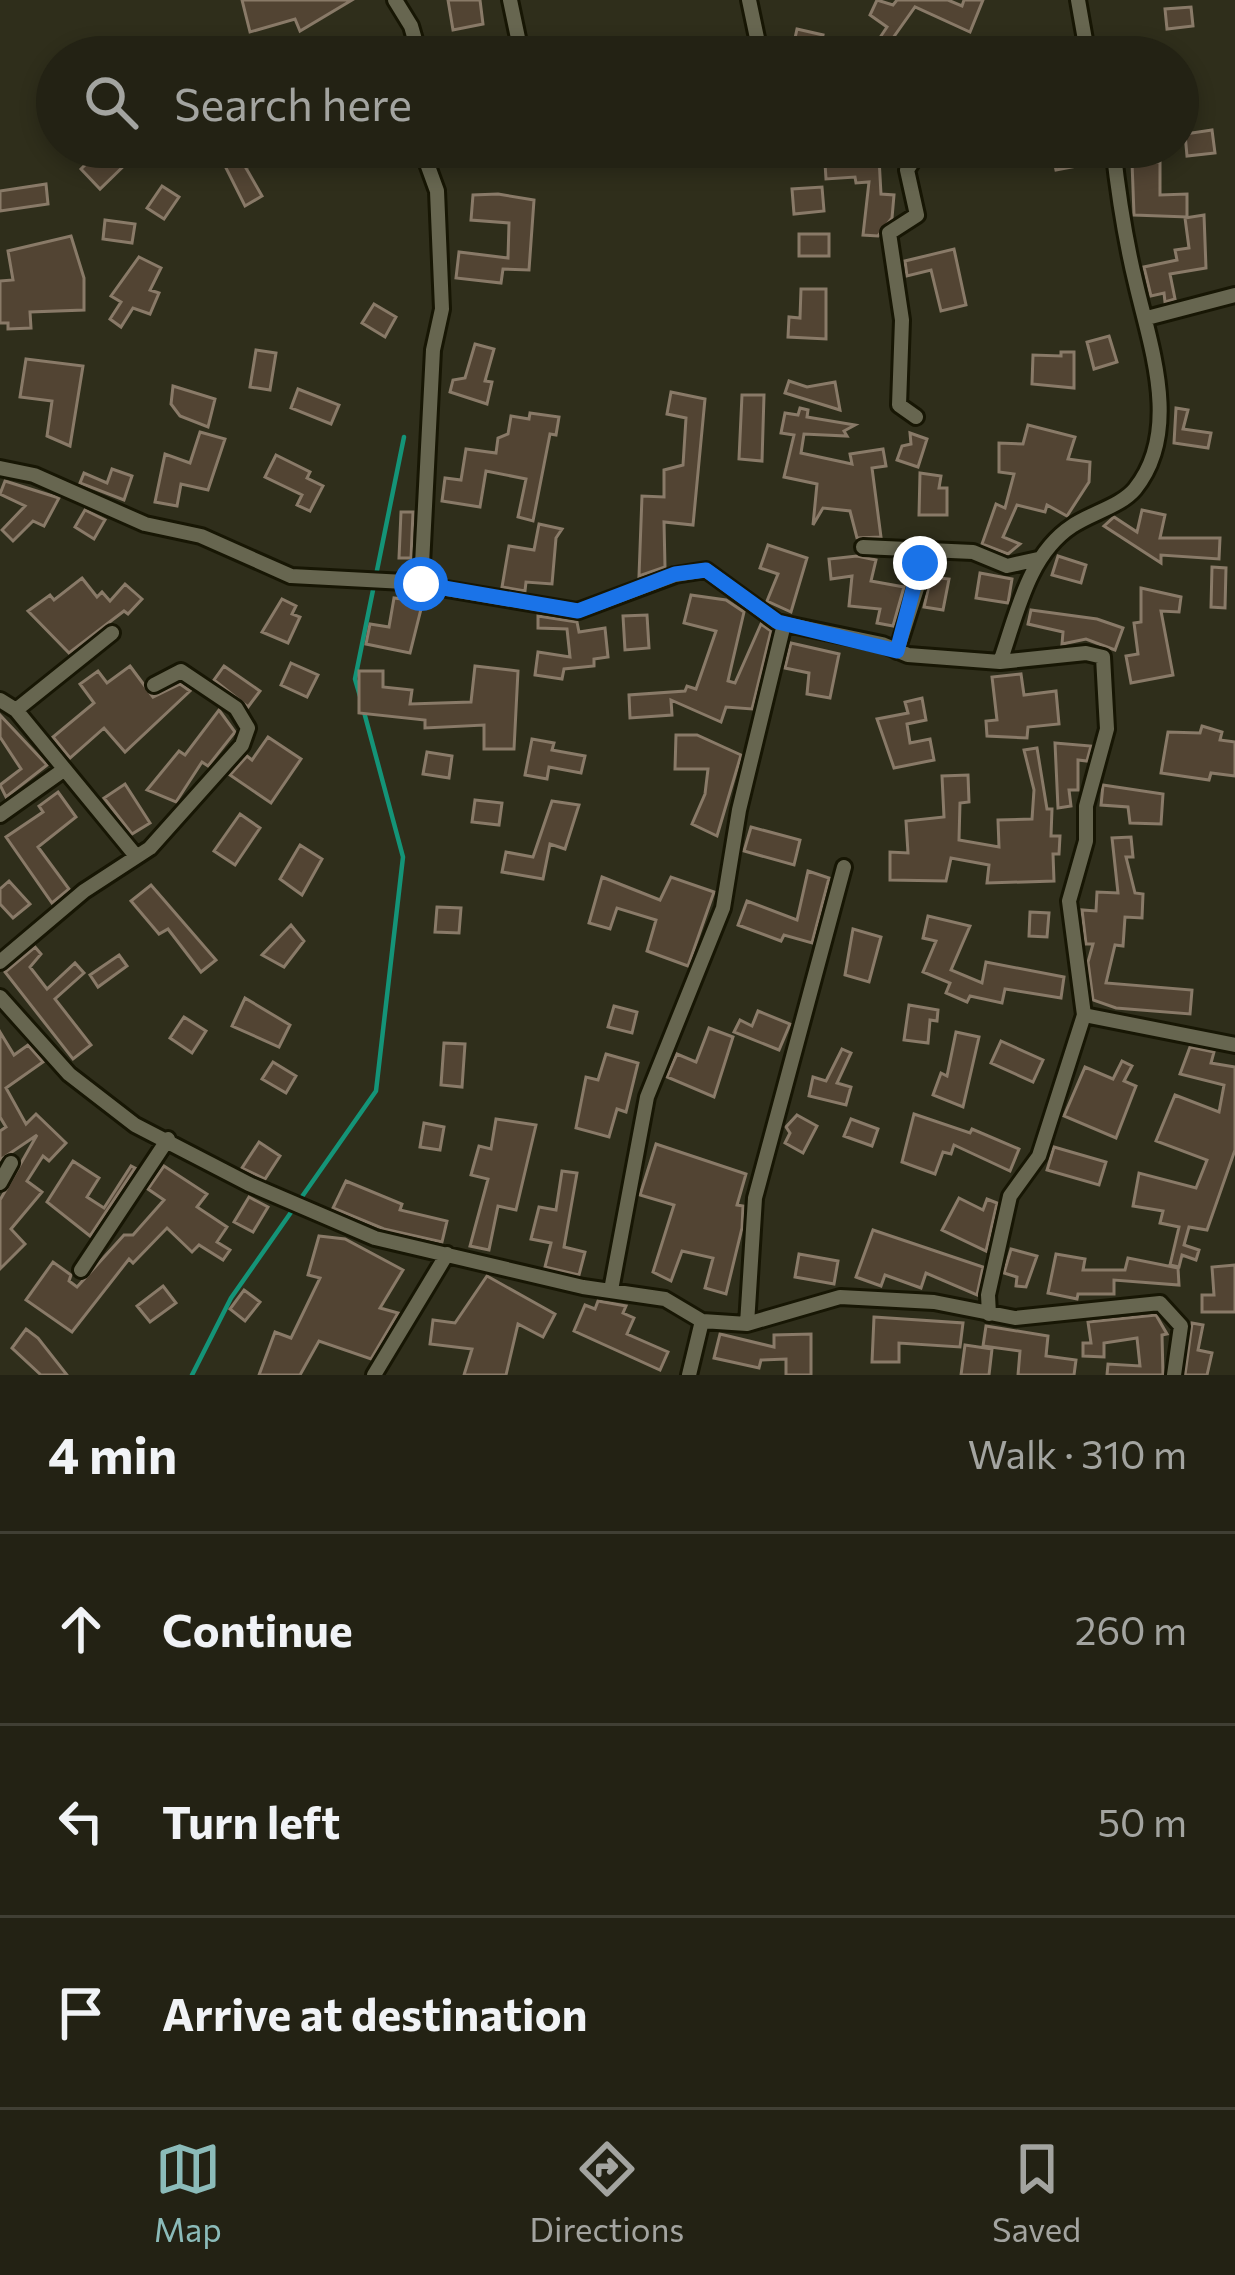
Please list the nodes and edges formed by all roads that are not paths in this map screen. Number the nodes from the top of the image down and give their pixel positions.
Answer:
1 (395, 0) edge
2 (510, 0) edge
3 (749, 0) edge
4 (1079, 0) edge
5 (411, 36) edge
6 (518, 36) edge
7 (757, 36) edge
8 (1085, 36) edge
9 (429, 168) edge
10 (908, 168) edge
11 (1117, 168) edge
12 (1235, 296) edge
13 (1147, 318) junction
14 (916, 417) dead end
15 (0, 468) edge
16 (863, 547) dead end
17 (921, 550) junction
18 (1038, 559) junction
19 (421, 584) junction
20 (784, 624) junction
21 (112, 633) dead end
22 (897, 651) junction
23 (1000, 662) junction
24 (154, 685) dead end
25 (0, 700) edge
26 (16, 710) junction
27 (62, 771) junction
28 (0, 814) edge
29 (136, 856) junction
30 (844, 867) dead end
31 (0, 962) edge
32 (0, 997) edge
33 (1084, 1015) junction
34 (1235, 1045) edge
35 (168, 1139) junction
36 (11, 1163) dead end
37 (0, 1183) edge
38 (447, 1254) junction
39 (81, 1270) dead end
40 (611, 1290) junction
41 (989, 1314) junction
42 (702, 1321) junction
43 (747, 1324) junction
44 (374, 1375) edge
45 (688, 1375) edge
46 (1174, 1375) edge

1 - 5 street
2 - 6 street
3 - 7 street
4 - 8 street
9 - 19 street
10 - 14 street
11 - 13 street
12 - 13 street
13 - 18 street
15 - 19 street
16 - 17 street
17 - 18 street
17 - 22 street
18 - 23 street
19 - 20 street
20 - 22 street
20 - 40 street
21 - 26 street
22 - 23 street
23 - 33 street
24 - 29 street
25 - 26 street
26 - 27 street
27 - 28 street
27 - 29 street
29 - 31 street
30 - 43 street
32 - 35 street
33 - 34 street
33 - 41 street
35 - 38 street
35 - 39 street
36 - 37 street
38 - 40 street
38 - 44 street
40 - 42 street
41 - 43 street
41 - 46 street
42 - 43 street
42 - 45 street

